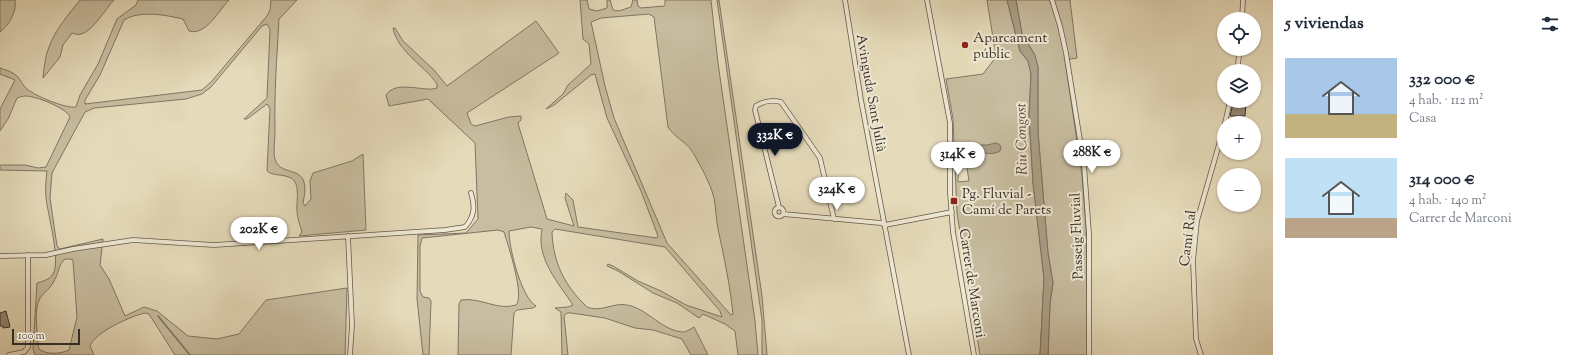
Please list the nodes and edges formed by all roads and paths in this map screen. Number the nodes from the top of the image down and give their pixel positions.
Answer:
1 (845, 0) edge
2 (927, 0) edge
3 (1052, 0) edge
4 (1243, 0) edge
5 (1242, 12) edge
6 (1217, 151) edge
7 (471, 192) dead end
8 (779, 208) junction
9 (952, 212) junction
10 (783, 214) junction
11 (834, 219) junction
12 (885, 225) junction
13 (348, 236) junction
14 (28, 255) junction
15 (0, 256) edge
16 (9, 355) edge
17 (350, 355) edge
18 (909, 355) edge
19 (974, 355) edge
20 (1089, 355) edge
21 (1201, 355) edge

1 - 12 street, Avinguda Sant Julià
2 - 9 street, Carrer de Marconi
3 - 20 street, Passeig Fluvial
4 - 5 street
6 - 21 street, Camí Ral
7 - 13 street
8 - 10 street
8 - 10 street
8 - 11 street
9 - 12 street
9 - 19 street, Carrer de Marconi
10 - 11 street
11 - 12 street
12 - 18 street, Avinguda Sant Julià
13 - 14 street
13 - 17 street
14 - 15 street
14 - 16 street

